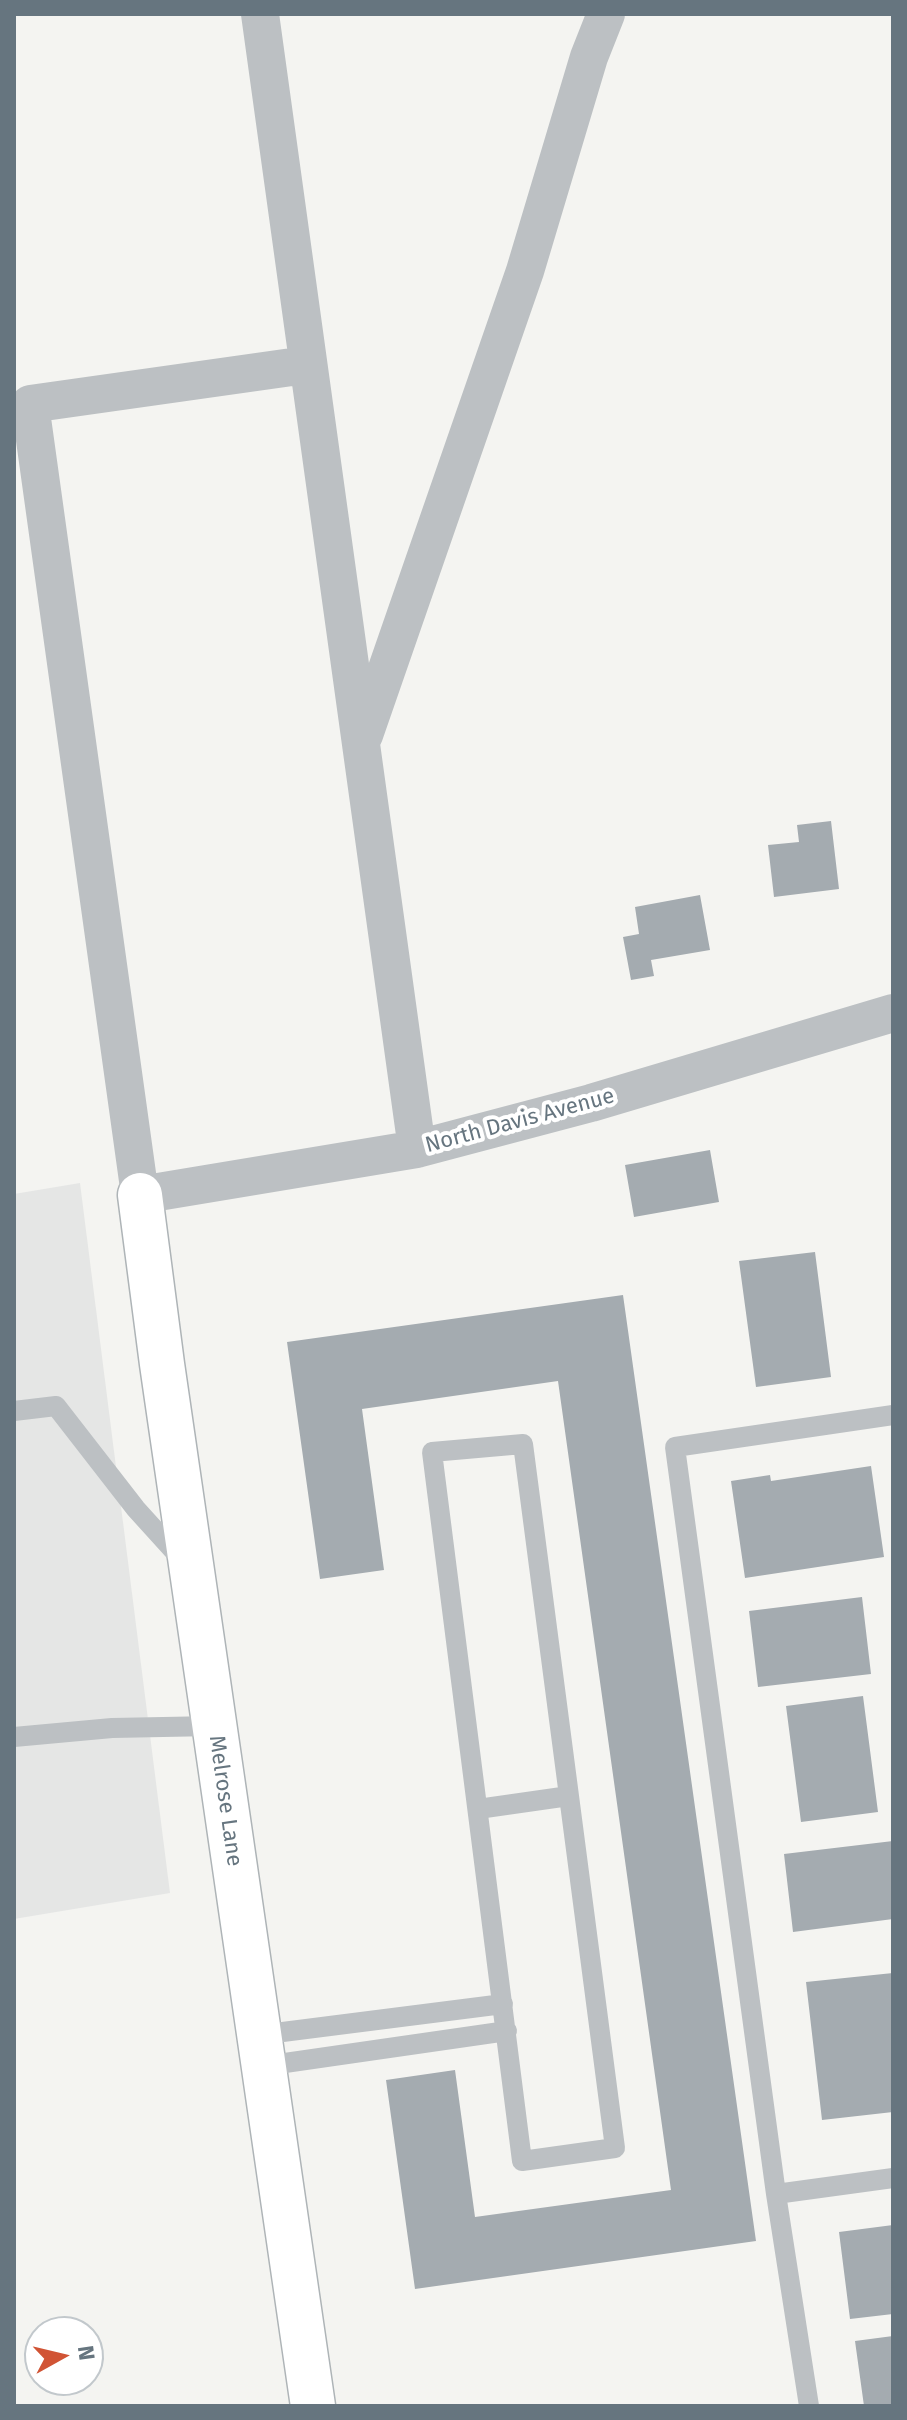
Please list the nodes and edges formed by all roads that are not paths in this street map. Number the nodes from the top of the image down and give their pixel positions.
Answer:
1 (260, 14) edge
2 (606, 14) edge
3 (306, 365) junction
4 (361, 741) junction
5 (893, 1013) edge
6 (417, 1149) junction
7 (140, 1195) junction
8 (14, 1411) edge
9 (893, 1415) edge
10 (192, 1571) junction
11 (214, 1726) junction
12 (14, 1737) edge
13 (569, 1796) junction
14 (478, 1809) junction
15 (503, 2004) junction
16 (507, 2031) junction
17 (262, 2050) junction
18 (893, 2178) edge
19 (776, 2194) junction
20 (313, 2406) edge
21 (809, 2406) edge

1 - 3 street
2 - 4 street
3 - 4 street
3 - 7 street
4 - 6 street
5 - 6 street, North Davis Avenue
6 - 7 street, North Davis Avenue
7 - 10 street, Melrose Lane
8 - 10 lane
9 - 19 lane
10 - 11 street, Melrose Lane
11 - 12 lane
11 - 17 street, Melrose Lane
13 - 14 lane
13 - 14 lane
13 - 16 lane
14 - 15 lane
15 - 16 lane
15 - 17 lane
16 - 17 lane
17 - 20 street, Melrose Lane
18 - 19 lane
19 - 21 lane

